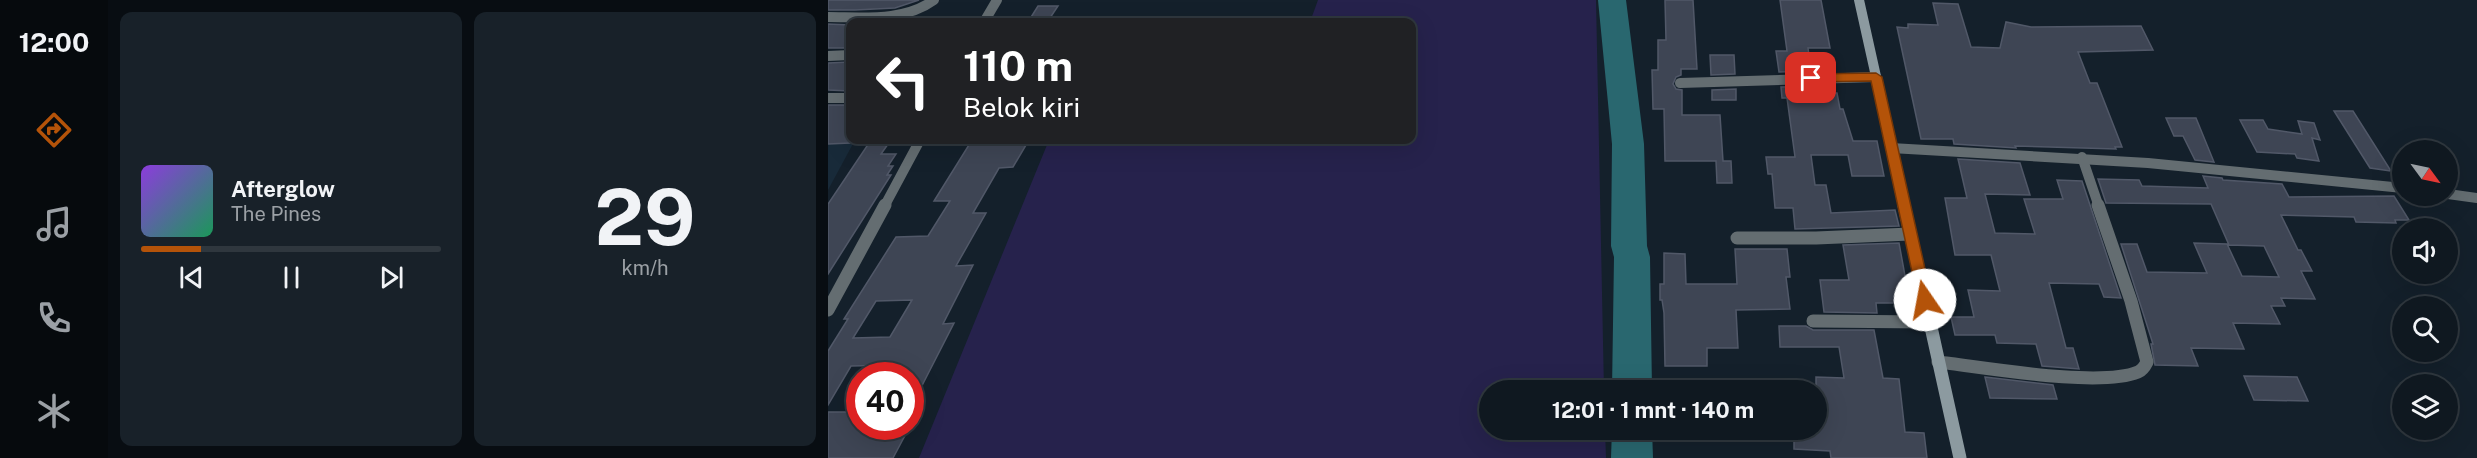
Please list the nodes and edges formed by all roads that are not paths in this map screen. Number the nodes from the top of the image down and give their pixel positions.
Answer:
1 (934, 0) edge
2 (997, 0) edge
3 (1859, 0) edge
4 (828, 17) edge
5 (986, 18) edge
6 (846, 55) edge
7 (828, 56) edge
8 (1876, 77) junction
9 (1680, 83) dead end
10 (828, 98) edge
11 (846, 98) edge
12 (918, 144) edge
13 (1891, 148) junction
14 (2082, 157) junction
15 (2392, 187) edge
16 (2458, 195) edge
17 (2477, 198) edge
18 (1910, 234) junction
19 (1737, 238) dead end
20 (828, 310) edge
21 (1814, 321) dead end
22 (1930, 322) junction
23 (1938, 362) junction
24 (1960, 458) edge

1 - 4 street
2 - 5 street
3 - 8 street
6 - 7 street
8 - 9 street
8 - 13 street
10 - 11 street
12 - 20 street
13 - 14 street
13 - 18 street
14 - 15 street
14 - 23 street
16 - 17 street
18 - 19 street
18 - 22 street
21 - 22 street
22 - 23 street
23 - 24 street

